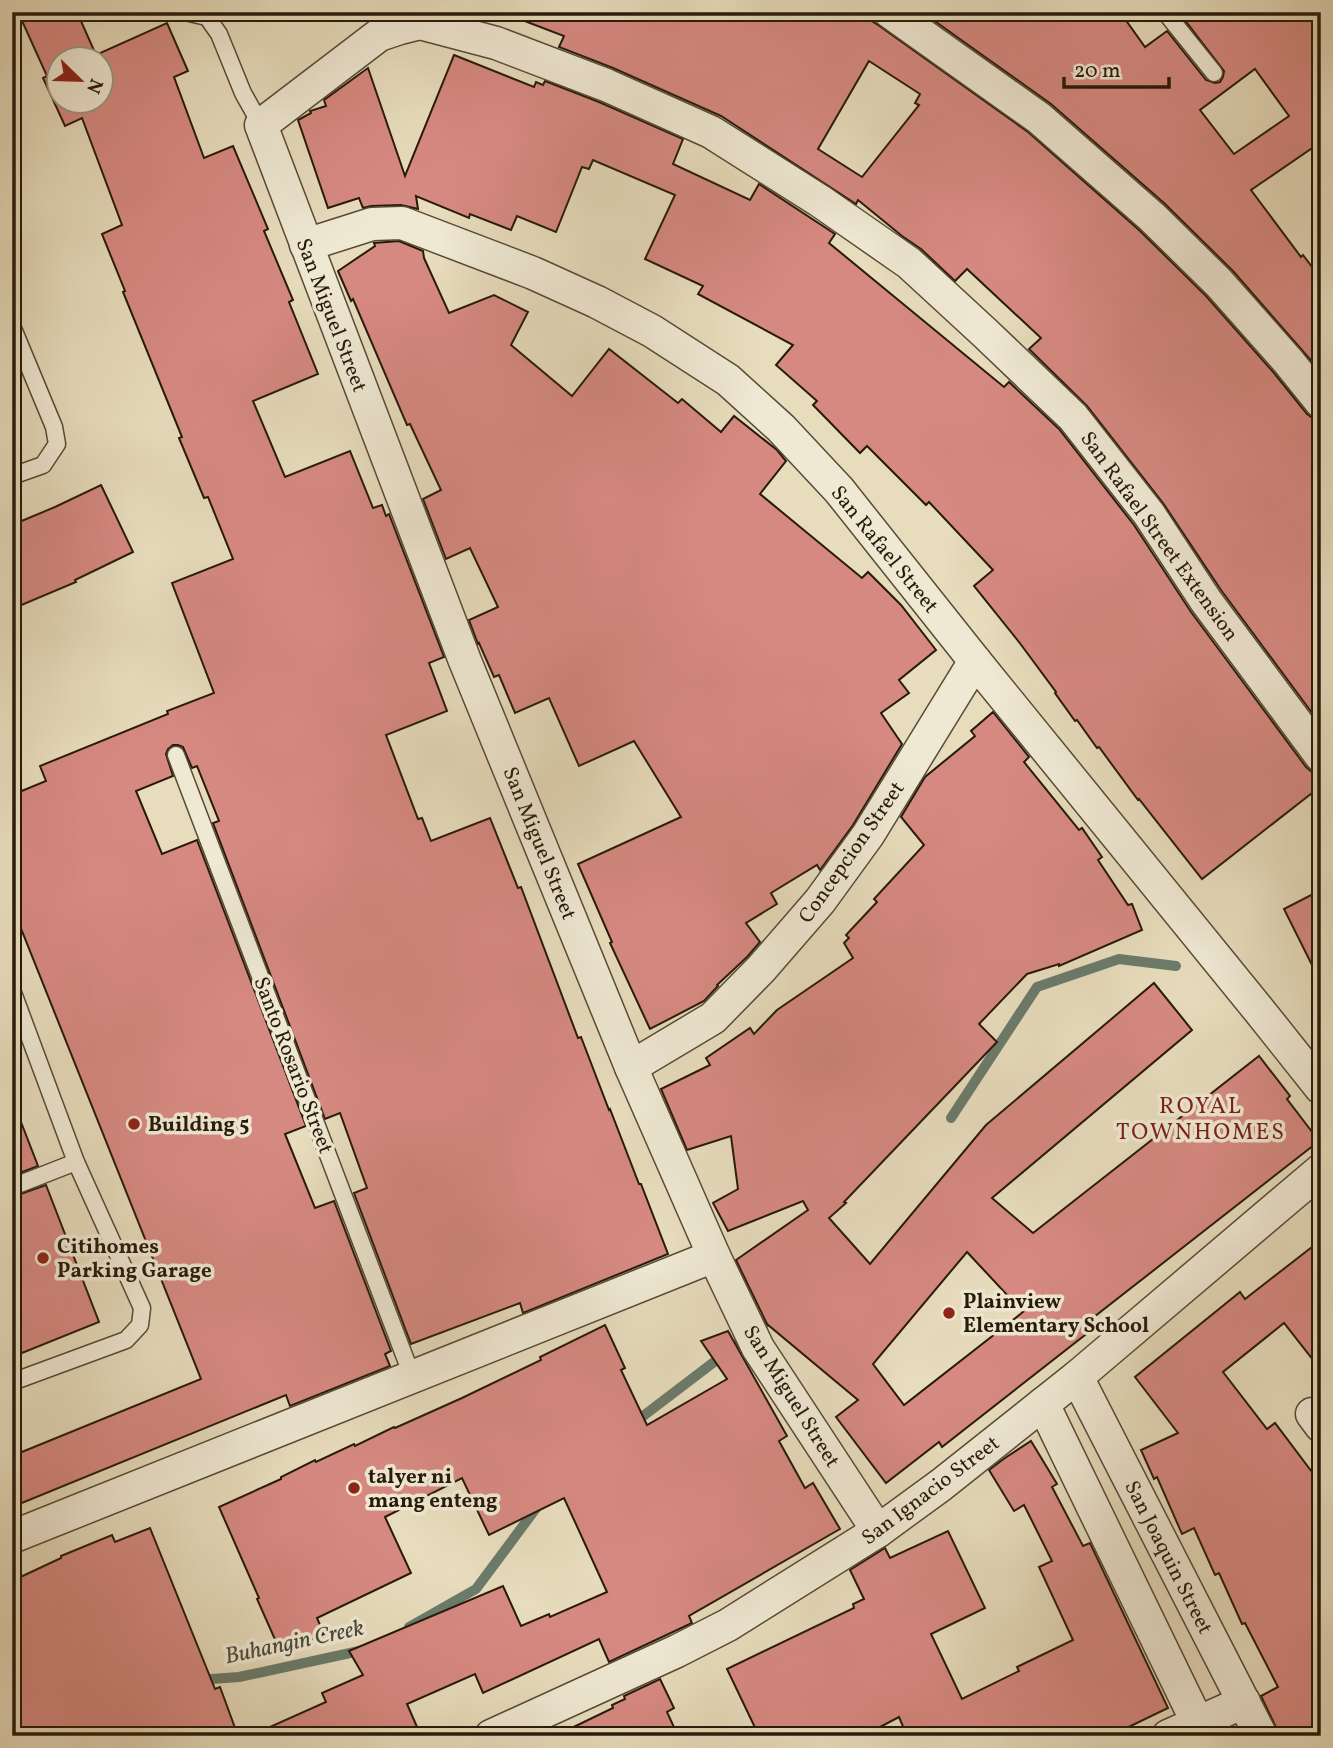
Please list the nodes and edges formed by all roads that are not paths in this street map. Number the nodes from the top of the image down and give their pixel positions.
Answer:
1 (185, 12) edge
2 (890, 12) edge
3 (1165, 12) edge
4 (1214, 72) dead end
5 (261, 125) junction
6 (306, 245) junction
7 (12, 326) edge
8 (1321, 402) edge
9 (12, 476) edge
10 (975, 661) junction
11 (176, 755) dead end
12 (1321, 756) edge
13 (12, 990) edge
14 (631, 1067) junction
15 (1321, 1088) edge
16 (76, 1162) junction
17 (1321, 1170) edge
18 (12, 1187) edge
19 (714, 1255) junction
20 (412, 1376) junction
21 (1077, 1377) junction
22 (12, 1382) edge
23 (1043, 1404) junction
24 (878, 1531) junction
25 (12, 1537) edge
26 (1244, 1702) junction
27 (1189, 1731) edge
28 (491, 1736) edge
29 (1261, 1736) edge

1 - 5 lane
2 - 8 street
3 - 4 lane
5 - 6 street, San Miguel Street
5 - 12 street, San Rafael Street Extension
6 - 10 street, San Rafael Street
6 - 14 street, San Miguel Street
7 - 9 lane
10 - 14 street, Concepcion Street
10 - 15 street, San Rafael Street
11 - 20 lane, Santo Rosario Street
13 - 16 lane
14 - 19 street, San Miguel Street
16 - 18 lane
16 - 22 lane
17 - 21 street, San Ignacio Street
19 - 20 street
19 - 24 street, San Miguel Street
20 - 25 street
21 - 23 street, San Ignacio Street
21 - 26 street, San Joaquin Street
23 - 24 street, San Ignacio Street
23 - 27 street
24 - 28 street, San Ignacio Street
26 - 27 street
26 - 29 street, San Joaquin Street

